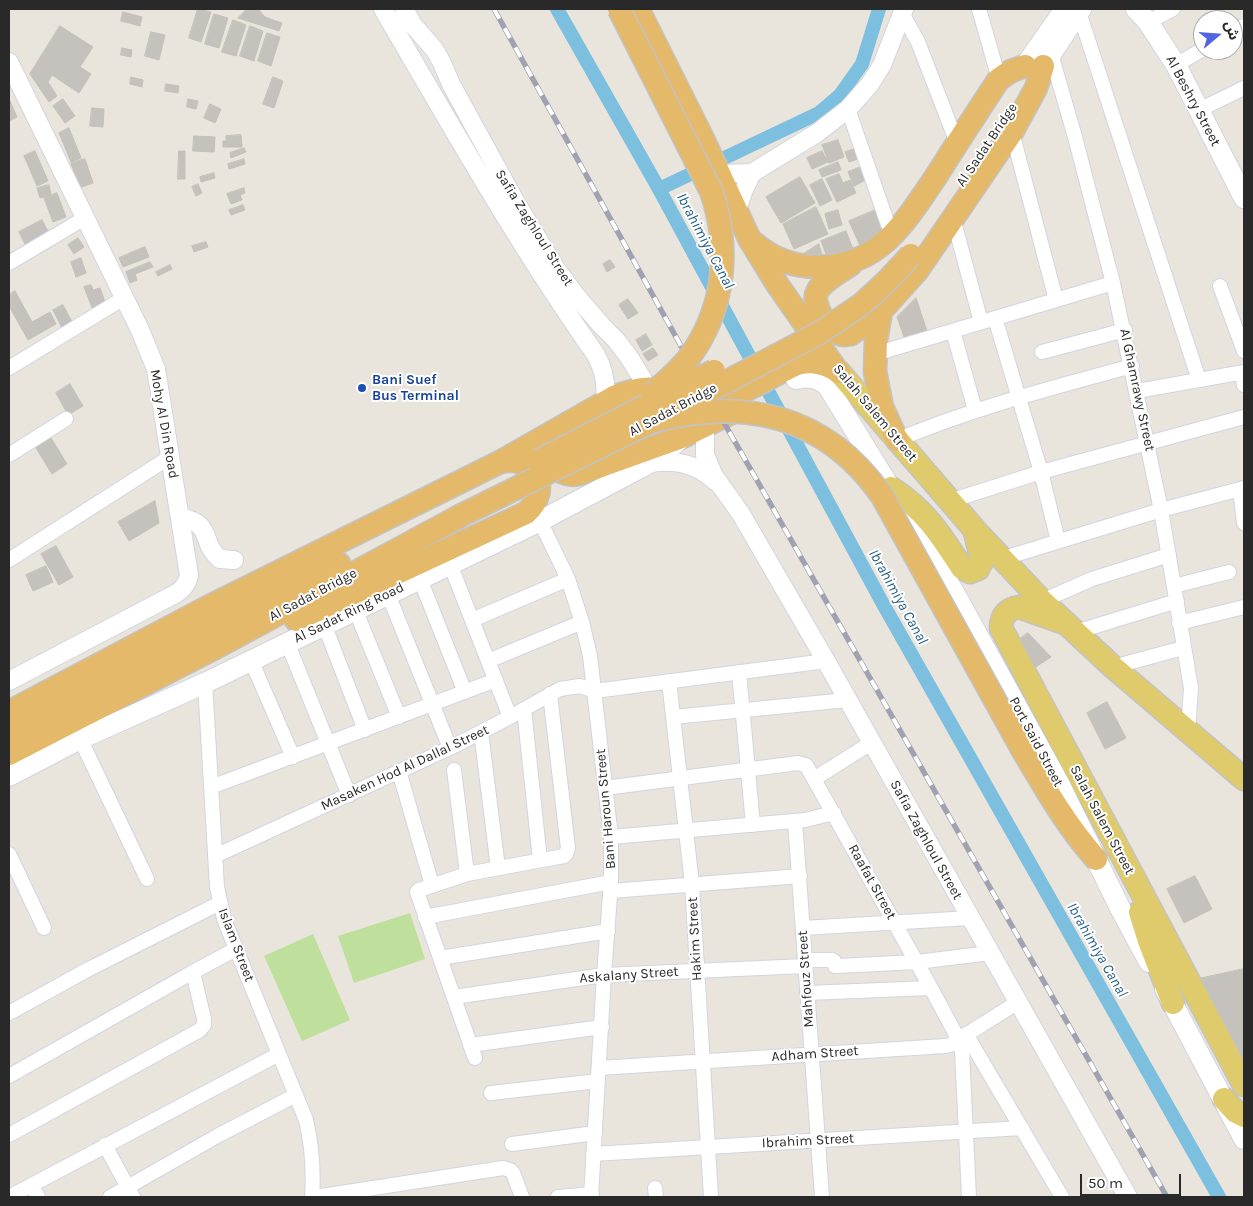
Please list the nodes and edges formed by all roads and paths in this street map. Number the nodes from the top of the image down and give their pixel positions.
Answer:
1 (383, 9) edge
2 (404, 9) edge
3 (620, 9) edge
4 (638, 9) edge
5 (979, 9) edge
6 (1173, 9) edge
7 (1075, 10) edge
8 (903, 11) edge
9 (1142, 15) edge
10 (427, 42) junction
11 (1193, 55) edge
12 (9, 62) edge
13 (1040, 62) junction
14 (1176, 65) junction
15 (421, 75) junction
16 (999, 79) junction
17 (1244, 88) edge
18 (848, 109) junction
19 (1199, 110) junction
20 (1012, 132) junction
21 (958, 143) junction
22 (752, 173) junction
23 (720, 174) junction
24 (1239, 176) edge
25 (1244, 198) edge
26 (736, 212) junction
27 (85, 218) junction
28 (953, 218) junction
29 (750, 240) junction
30 (901, 245) junction
31 (857, 260) junction
32 (9, 263) edge
33 (1113, 283) junction
34 (1220, 286) dead end
35 (124, 298) junction
36 (1056, 300) junction
37 (882, 311) junction
38 (995, 318) junction
39 (598, 322) junction
40 (981, 322) junction
41 (1124, 330) junction
42 (953, 331) junction
43 (1244, 351) edge
44 (1042, 352) dead end
45 (874, 354) junction
46 (600, 362) junction
47 (1132, 366) junction
48 (9, 368) edge
49 (839, 372) junction
50 (792, 373) junction
51 (1243, 377) edge
52 (1199, 380) junction
53 (647, 387) junction
54 (1137, 391) junction
55 (1019, 397) junction
56 (744, 398) junction
57 (605, 402) junction
58 (975, 410) junction
59 (1244, 417) edge
60 (640, 418) junction
61 (66, 419) dead end
62 (704, 426) junction
63 (556, 430) junction
64 (682, 437) junction
65 (897, 440) junction
66 (1147, 442) junction
67 (9, 455) edge
68 (170, 457) junction
69 (500, 462) junction
70 (650, 463) junction
71 (1041, 472) junction
72 (720, 486) junction
73 (891, 488) junction
74 (1242, 489) edge
75 (950, 501) junction
76 (1161, 510) junction
77 (180, 517) junction
78 (530, 519) junction
79 (1244, 523) edge
80 (975, 530) junction
81 (1058, 541) junction
82 (1169, 555) junction
83 (1001, 559) junction
84 (9, 560) edge
85 (234, 560) dead end
86 (450, 564) junction
87 (1229, 572) dead end
88 (420, 579) junction
89 (568, 579) junction
90 (1174, 586) junction
91 (388, 594) junction
92 (1042, 601) junction
93 (1177, 601) junction
94 (1244, 607) edge
95 (356, 609) junction
96 (472, 620) junction
97 (582, 622) junction
98 (1179, 623) junction
99 (324, 624) junction
100 (1072, 628) junction
101 (210, 641) junction
102 (286, 642) junction
103 (1183, 648) junction
104 (251, 660) junction
105 (488, 661) junction
106 (826, 661) junction
107 (1113, 667) junction
108 (740, 672) junction
109 (496, 680) junction
110 (9, 681) edge
111 (669, 681) junction
112 (205, 683) junction
113 (594, 690) junction
114 (465, 692) junction
115 (550, 694) junction
116 (847, 700) junction
117 (432, 705) junction
118 (524, 709) junction
119 (743, 711) junction
120 (9, 712) edge
121 (399, 717) junction
122 (510, 717) junction
123 (674, 718) junction
124 (365, 730) junction
125 (76, 731) junction
126 (481, 732) junction
127 (1188, 732) junction
128 (9, 733) edge
129 (871, 743) junction
130 (328, 744) junction
131 (450, 748) junction
132 (9, 754) edge
133 (293, 757) junction
134 (454, 770) dead end
135 (748, 770) junction
136 (399, 771) junction
137 (9, 776) edge
138 (680, 778) junction
139 (814, 779) junction
140 (1244, 779) edge
141 (211, 787) junction
142 (605, 788) junction
143 (348, 795) junction
144 (834, 813) junction
145 (795, 821) junction
146 (753, 825) junction
147 (686, 831) junction
148 (611, 838) junction
149 (9, 854) edge
150 (215, 856) junction
151 (1096, 859) junction
152 (540, 860) junction
153 (498, 868) junction
154 (467, 874) junction
155 (800, 876) junction
156 (1132, 877) junction
157 (147, 879) dead end
158 (692, 884) junction
159 (432, 885) junction
160 (611, 887) junction
161 (220, 903) junction
162 (425, 917) junction
163 (970, 918) junction
164 (896, 924) junction
165 (44, 928) dead end
166 (803, 928) junction
167 (608, 931) junction
168 (236, 949) junction
169 (990, 953) junction
170 (440, 958) junction
171 (917, 962) junction
172 (805, 963) junction
173 (697, 971) junction
174 (193, 972) junction
175 (604, 975) junction
176 (931, 988) junction
177 (807, 993) junction
178 (454, 996) junction
179 (1018, 1002) junction
180 (1173, 1003) junction
181 (9, 1013) edge
182 (602, 1027) junction
183 (962, 1037) junction
184 (470, 1045) junction
185 (279, 1054) junction
186 (812, 1054) junction
187 (475, 1058) dead end
188 (702, 1061) junction
189 (599, 1074) junction
190 (9, 1076) edge
191 (1244, 1085) edge
192 (491, 1093) dead end
193 (296, 1095) junction
194 (1224, 1099) junction
195 (1244, 1116) edge
196 (1022, 1128) junction
197 (966, 1132) junction
198 (595, 1133) junction
199 (9, 1135) edge
200 (1244, 1139) edge
201 (818, 1141) junction
202 (512, 1144) dead end
203 (105, 1145) junction
204 (708, 1147) junction
205 (594, 1154) junction
206 (31, 1185) junction
207 (130, 1192) edge
208 (591, 1195) edge
209 (9, 1197) edge
210 (38, 1197) edge
211 (110, 1197) edge
212 (314, 1197) edge
213 (522, 1197) edge
214 (558, 1197) edge
215 (711, 1197) edge
216 (822, 1197) edge
217 (970, 1197) edge
218 (1062, 1197) edge
219 (1128, 1197) edge

1 - 15 street, Safia Zaghloul Street
2 - 10 street, Safia Zaghloul Street
3 - 60 highway, Al Sadat Bridge, bridge
4 - 23 highway, Salah Salem Street
5 - 16 street
6 - 9 street
7 - 13 main road
7 - 13 main road
7 - 52 street
8 - 18 street
8 - 21 street
9 - 14 main road, Al Beshry Street
10 - 15 street
10 - 39 street, Safia Zaghloul Street
11 - 14 street
12 - 27 street, Mohy Al Din Road
13 - 16 highway
13 - 20 highway
13 - 30 highway, Al Sadat Bridge
13 - 33 street, Al Ghamrawy Street
14 - 19 main road, Al Beshry Street
15 - 46 street, Safia Zaghloul Street
16 - 21 highway
17 - 19 street
18 - 22 street
18 - 30 street
19 - 24 main road, Al Beshry Street
20 - 28 highway
20 - 36 street
21 - 30 highway
22 - 23 street
22 - 26 street
23 - 26 highway, Salah Salem Street
24 - 25 main road, Al Beshry Street
26 - 29 highway, Salah Salem Street
27 - 32 street
27 - 35 street, Mohy Al Din Road
28 - 37 highway
28 - 40 street
29 - 31 highway
29 - 49 highway, Salah Salem Street
30 - 31 highway
30 - 60 highway, Al Sadat Bridge, bridge
31 - 37 highway
33 - 36 street
33 - 41 street, Al Ghamrawy Street
34 - 43 street
35 - 48 street
35 - 68 street, Mohy Al Din Road
36 - 38 street
37 - 45 highway
38 - 40 street
38 - 55 street
39 - 46 street
39 - 53 street, Safia Zaghloul Street
40 - 42 street
41 - 44 street
41 - 47 street, Al Ghamrawy Street
42 - 45 street
42 - 58 street
45 - 65 highway
46 - 57 street, Safia Zaghloul Street
47 - 54 street, Al Ghamrawy Street
47 - 55 street
49 - 50 highway
49 - 65 main road, Salah Salem Street
50 - 56 highway
50 - 73 main road, Port Said Street
51 - 52 street
52 - 54 street
53 - 56 highway
53 - 57 highway
53 - 64 street, Safia Zaghloul Street
54 - 66 street, Al Ghamrawy Street
55 - 58 street
55 - 71 street
56 - 62 highway
57 - 63 highway
58 - 65 street
59 - 66 street
60 - 101 highway, Al Sadat Bridge, bridge
60 - 151 highway, bridge
61 - 67 street
62 - 64 highway
62 - 72 street, Safia Zaghloul Street
63 - 64 highway
63 - 69 highway
64 - 70 main road
65 - 75 main road, Salah Salem Street
66 - 71 street
66 - 76 street, Al Ghamrawy Street
68 - 77 street, Mohy Al Din Road
68 - 84 street
69 - 78 highway
69 - 120 highway
70 - 72 street, Safia Zaghloul Street
70 - 78 main road
71 - 75 street
71 - 81 street
72 - 106 street, Safia Zaghloul Street
73 - 80 main road
73 - 151 main road, Port Said Street
74 - 76 street
74 - 79 street
75 - 80 main road, Salah Salem Street
76 - 81 street
76 - 82 street, Al Ghamrawy Street
77 - 85 street
77 - 110 street, Mohy Al Din Road
78 - 86 highway
78 - 89 street, Bani Haroun Street
78 - 101 highway
80 - 83 main road, Salah Salem Street
81 - 83 street
82 - 90 street, Al Ghamrawy Street
82 - 92 street
83 - 92 main road, Salah Salem Street
86 - 88 main road, Al Sadat Ring Road
86 - 96 street
87 - 90 street
88 - 91 main road, Al Sadat Ring Road
88 - 114 street
89 - 96 street
89 - 97 street, Bani Haroun Street
90 - 93 street, Al Ghamrawy Street
91 - 95 main road, Al Sadat Ring Road
91 - 117 street
92 - 100 main road, Salah Salem Street
93 - 98 street, Al Ghamrawy Street
93 - 100 street
94 - 98 street
95 - 99 main road, Al Sadat Ring Road
95 - 121 street
96 - 105 street
97 - 105 street
97 - 113 street, Bani Haroun Street
98 - 103 street, Al Ghamrawy Street
99 - 102 main road, Al Sadat Ring Road
99 - 124 street
100 - 107 main road, Salah Salem Street
100 - 156 main road, Salah Salem Street
101 - 125 highway, Al Sadat Ring Road
101 - 128 highway
102 - 104 main road, Al Sadat Ring Road
102 - 130 street
103 - 107 street
103 - 127 street, Al Ghamrawy Street
104 - 112 main road, Al Sadat Ring Road
104 - 133 street
105 - 109 street
106 - 108 street, Masaken Hod Al Dallal Street
106 - 116 street, Safia Zaghloul Street
107 - 127 main road, Salah Salem Street
108 - 111 street, Masaken Hod Al Dallal Street
108 - 119 street
109 - 114 street
109 - 122 street
111 - 113 street, Masaken Hod Al Dallal Street
111 - 123 street, Hakim Street
112 - 125 main road, Al Sadat Ring Road
112 - 141 street, Islam Street
113 - 115 street, Masaken Hod Al Dallal Street
113 - 142 street, Bani Haroun Street
114 - 117 street
115 - 118 street, Masaken Hod Al Dallal Street
115 - 152 street
116 - 119 street
116 - 129 street, Safia Zaghloul Street
117 - 121 street
117 - 131 street
118 - 122 street, Masaken Hod Al Dallal Street
118 - 152 street
119 - 123 street
119 - 135 street
121 - 124 street
122 - 126 street, Masaken Hod Al Dallal Street
123 - 138 street, Hakim Street
124 - 130 street
125 - 132 highway, Al Sadat Ring Road
125 - 137 main road, Al Sadat Ring Road
125 - 157 street
126 - 131 street, Masaken Hod Al Dallal Street
126 - 153 street
127 - 140 main road, Salah Salem Street
129 - 139 street
129 - 163 street, Safia Zaghloul Street
130 - 133 street
130 - 143 street
131 - 136 street, Masaken Hod Al Dallal Street
133 - 141 street
134 - 154 street
135 - 138 street, Raafat Street
135 - 139 street, Raafat Street
135 - 146 street
136 - 143 street, Masaken Hod Al Dallal Street
136 - 159 street
138 - 142 street, Raafat Street
138 - 147 street, Hakim Street
139 - 144 street, Raafat Street
141 - 150 street, Islam Street
142 - 148 street, Bani Haroun Street
143 - 150 street, Masaken Hod Al Dallal Street
144 - 145 street
144 - 164 street, Raafat Street
145 - 146 street
145 - 155 street, Mahfouz Street
146 - 147 street
147 - 148 street
147 - 158 street, Hakim Street
148 - 160 street, Bani Haroun Street
149 - 165 street
150 - 161 street, Islam Street
151 - 180 main road, Port Said Street
152 - 153 street
153 - 154 street
154 - 159 street
155 - 158 street
155 - 166 street, Mahfouz Street
156 - 180 main road
156 - 191 main road, Salah Salem Street
158 - 160 street
158 - 173 street, Hakim Street
159 - 162 street
160 - 162 street
160 - 167 street, Bani Haroun Street
161 - 168 street, Islam Street
161 - 181 street
162 - 170 street
163 - 164 street
163 - 169 street, Safia Zaghloul Street
164 - 166 street
164 - 171 street, Raafat Street
166 - 172 street, Mahfouz Street
167 - 170 street
167 - 175 street, Bani Haroun Street
168 - 174 street
168 - 185 street, Islam Street
169 - 171 street
169 - 179 street, Safia Zaghloul Street
170 - 178 street
171 - 172 street, Askalany Street
171 - 176 street, Raafat Street
172 - 173 street, Askalany Street
172 - 177 street, Mahfouz Street
173 - 175 street, Askalany Street
173 - 188 street, Hakim Street
174 - 190 street
174 - 199 street
175 - 178 street, Askalany Street
175 - 182 street, Bani Haroun Street
176 - 177 street
176 - 183 street, Raafat Street
177 - 186 street, Mahfouz Street
178 - 184 street
179 - 183 street, Adham Street
179 - 219 street, Safia Zaghloul Street
180 - 194 main road, Port Said Street
182 - 184 street
182 - 189 street, Bani Haroun Street
183 - 186 street, Adham Street
183 - 196 street
183 - 197 street, Raafat Street
184 - 187 street
185 - 193 street, Islam Street
185 - 203 street
186 - 188 street, Adham Street
186 - 201 street, Mahfouz Street
188 - 189 street, Adham Street
188 - 204 street, Hakim Street
189 - 192 street, Adham Street
189 - 198 street, Bani Haroun Street
193 - 207 street
193 - 212 street, Islam Street
194 - 195 main road
194 - 200 main road, Port Said Street
196 - 197 street, Ibrahim Street
196 - 218 street
197 - 201 street, Ibrahim Street
197 - 217 street, Raafat Street
198 - 202 street
198 - 205 street, Bani Haroun Street
201 - 204 street, Ibrahim Street
201 - 216 street, Mahfouz Street
203 - 206 street
203 - 207 street
204 - 205 street, Ibrahim Street
204 - 215 street, Hakim Street
205 - 208 street, Bani Haroun Street
206 - 209 street
206 - 210 street
207 - 211 street
208 - 214 street
212 - 213 street

